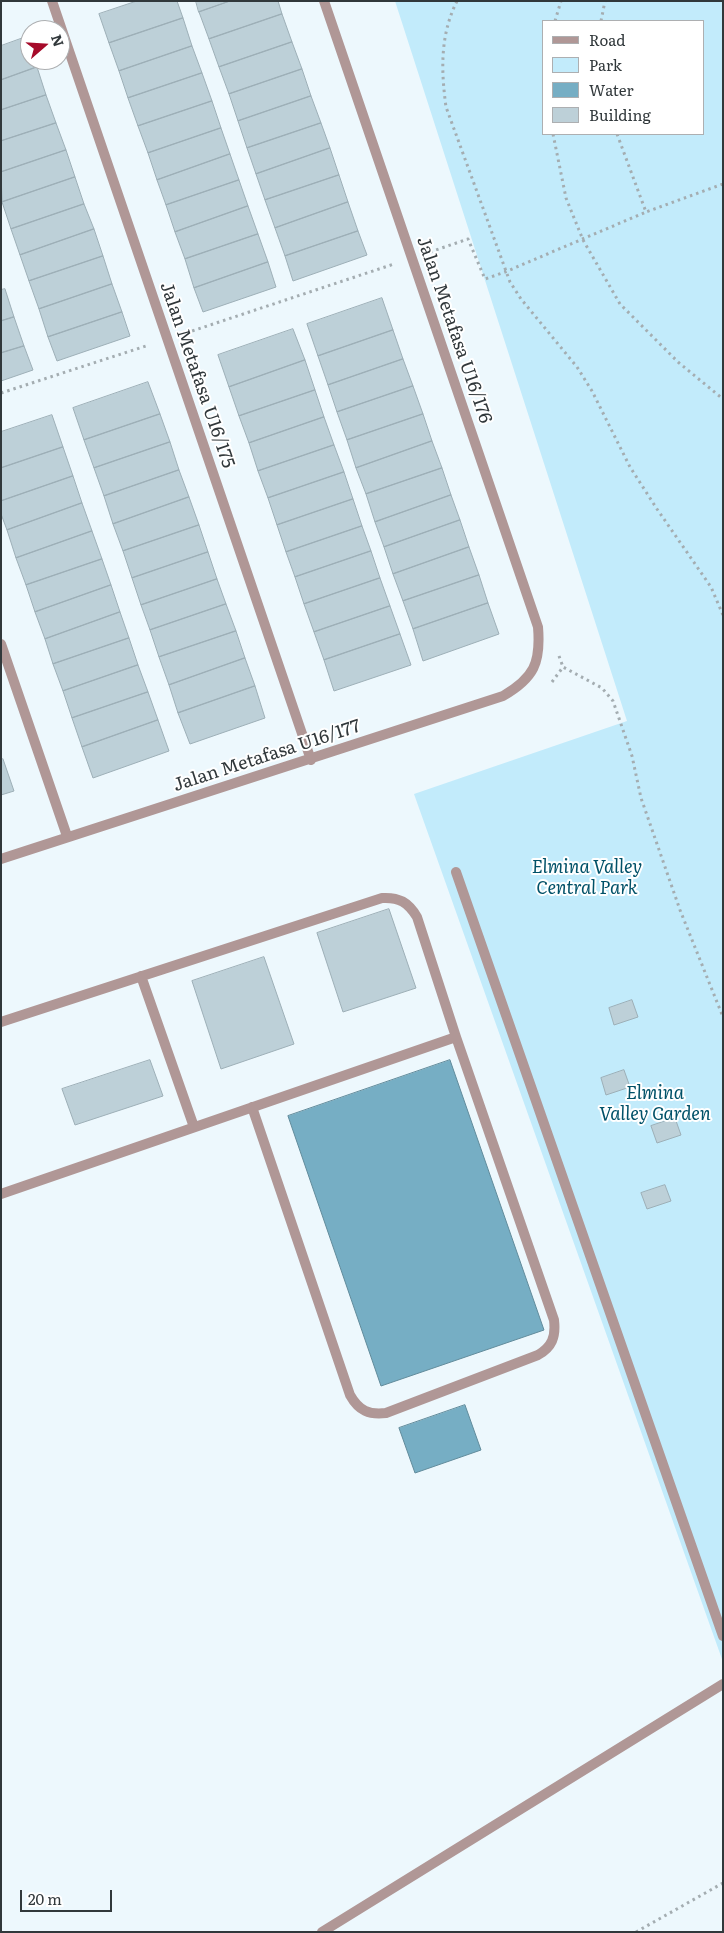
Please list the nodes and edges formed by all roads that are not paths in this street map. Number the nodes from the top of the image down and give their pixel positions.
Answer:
1 (52, 1) edge
2 (324, 1) edge
3 (1, 644) edge
4 (533, 670) joint
5 (311, 760) junction
6 (67, 836) junction
7 (1, 859) edge
8 (456, 872) dead end
9 (141, 976) junction
10 (1, 1022) edge
11 (456, 1037) junction
12 (252, 1107) junction
13 (194, 1127) junction
14 (1, 1194) edge
15 (723, 1636) edge
16 (723, 1684) edge
17 (322, 1932) edge

1 - 5 street, Jalan Metafasa U16/175
2 - 4 street, Jalan Metafasa U16/176
3 - 6 street
4 - 5 street, Jalan Metafasa U16/177
5 - 6 street, Jalan Metafasa U16/177
6 - 7 street, Jalan Metafasa U16/177
8 - 15 street
9 - 10 street
9 - 11 street
9 - 13 street
11 - 12 street
11 - 12 street
12 - 13 street
13 - 14 street
16 - 17 street

